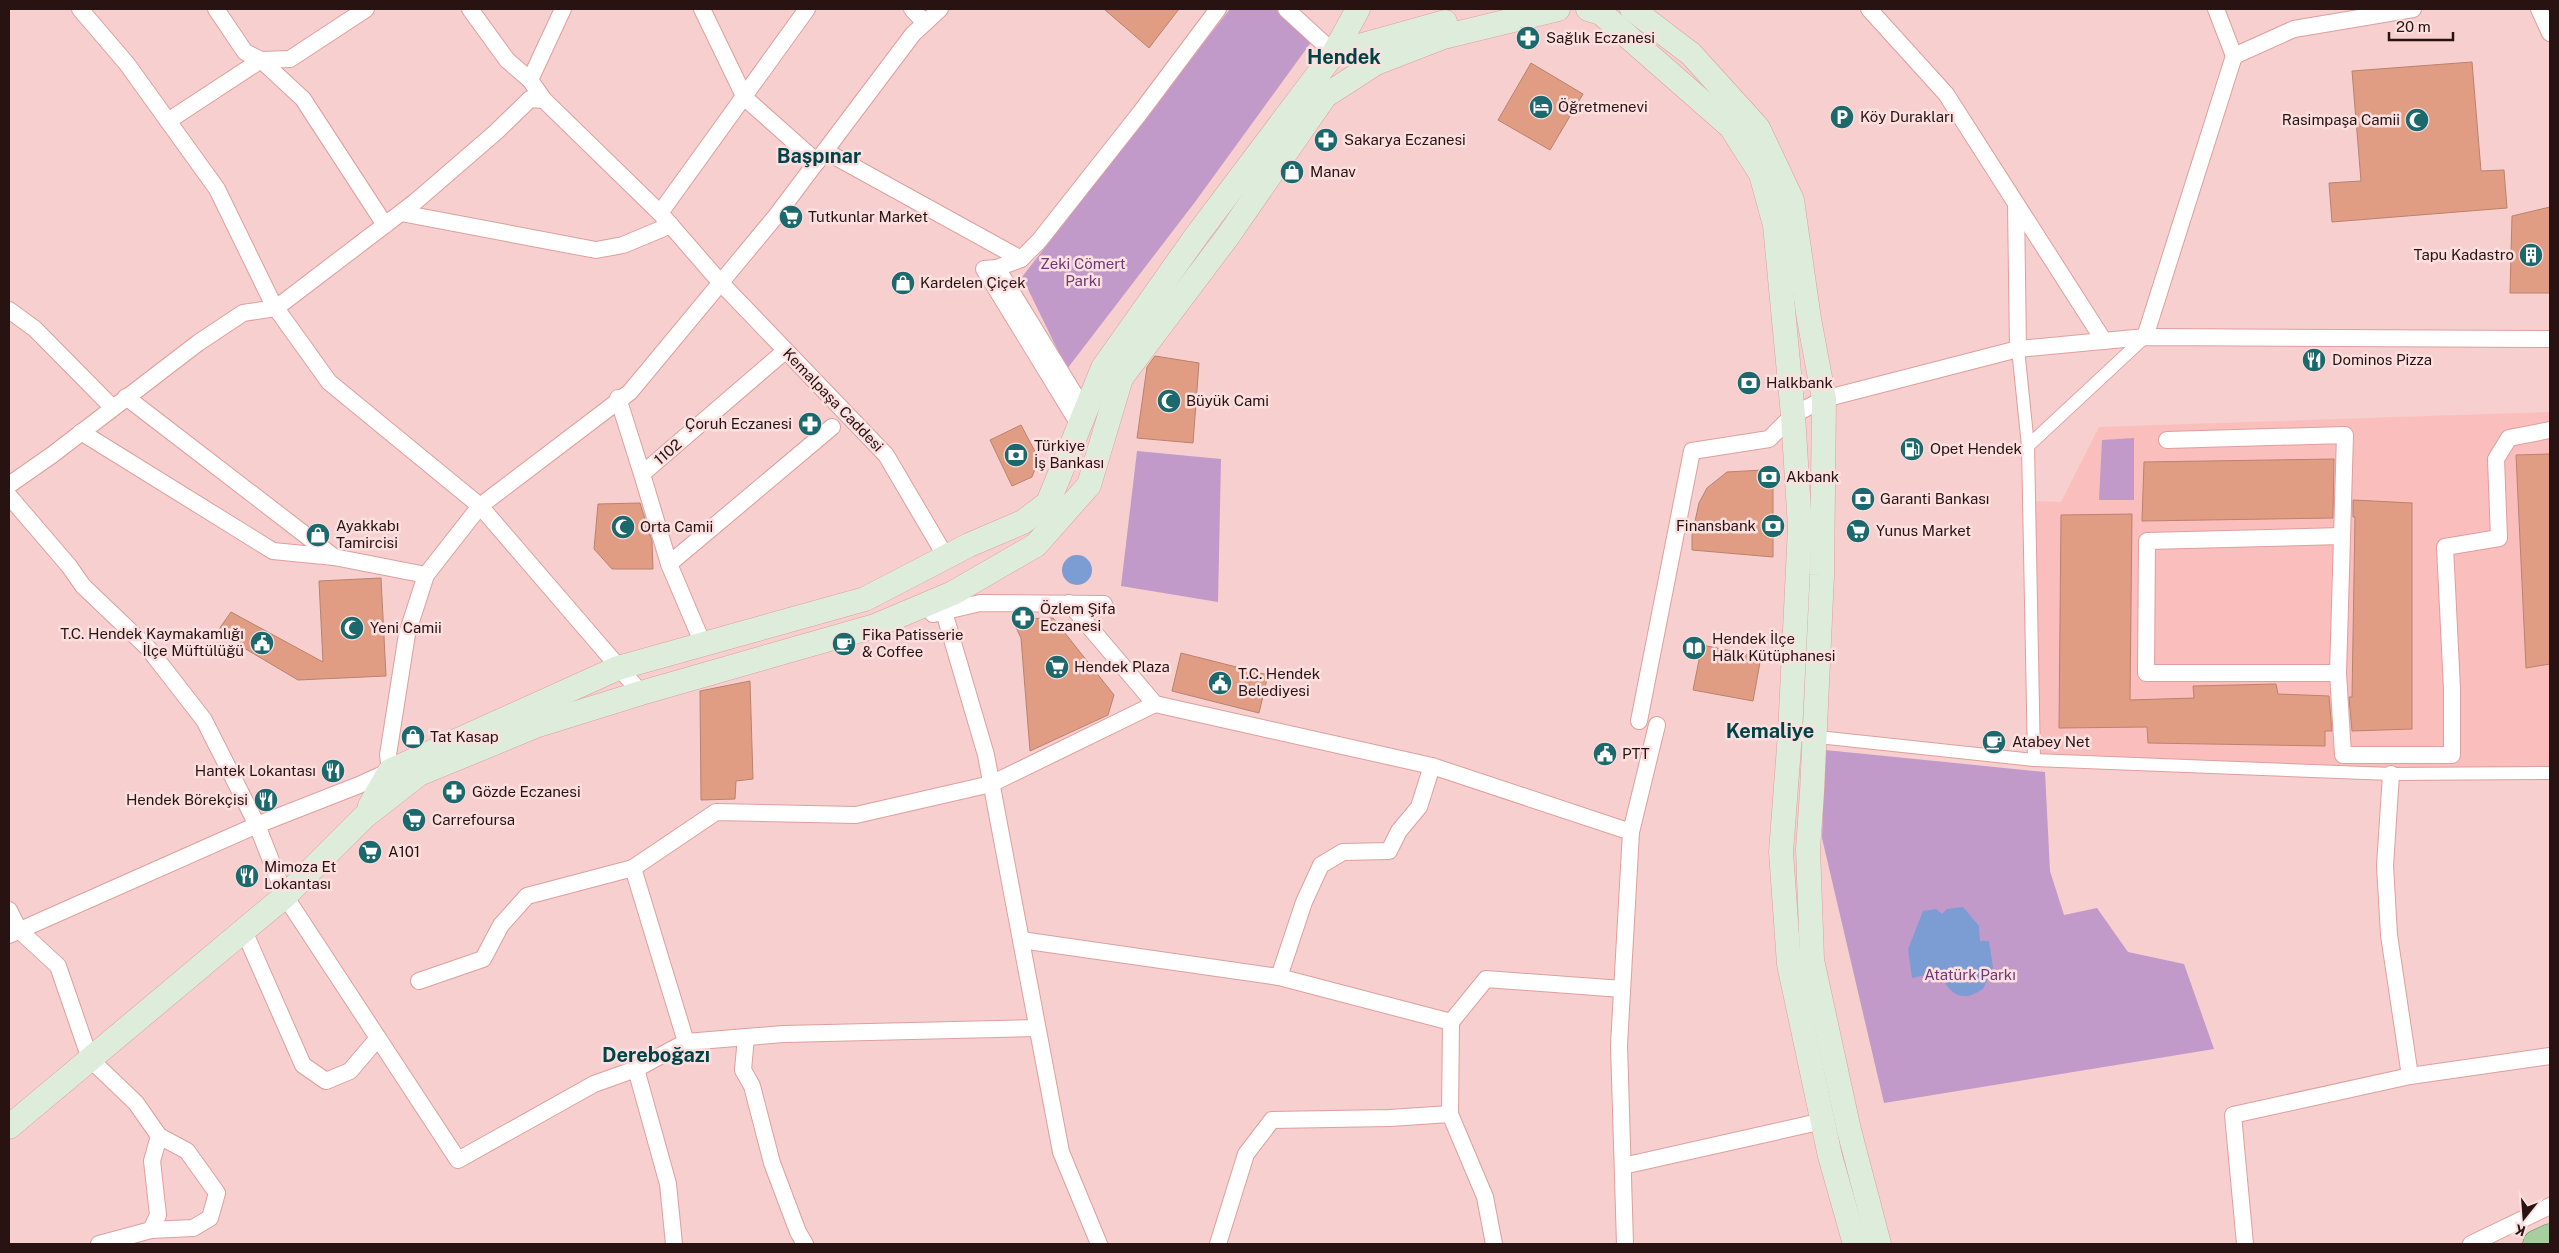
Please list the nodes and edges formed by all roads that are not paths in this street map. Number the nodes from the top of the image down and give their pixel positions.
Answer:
1 (80, 9) edge
2 (216, 9) edge
3 (366, 9) edge
4 (470, 9) edge
5 (563, 9) edge
6 (702, 9) edge
7 (807, 9) edge
8 (912, 9) edge
9 (940, 9) edge
10 (1218, 9) edge
11 (1286, 9) edge
12 (1358, 9) edge
13 (1492, 9) edge
14 (1558, 9) edge
15 (1632, 9) edge
16 (1869, 9) edge
17 (2216, 9) edge
18 (2413, 9) edge
19 (2539, 9) edge
20 (1596, 10) edge
21 (925, 23) junction
22 (2550, 33) edge
23 (1334, 53) junction
24 (2234, 56) junction
25 (261, 60) junction
26 (530, 80) junction
27 (1325, 96) junction
28 (745, 98) junction
29 (544, 100) junction
30 (168, 121) junction
31 (821, 156) junction
32 (2016, 204) junction
33 (401, 213) junction
34 (660, 213) junction
35 (386, 225) junction
36 (671, 225) junction
37 (1021, 260) junction
38 (720, 282) junction
39 (276, 308) junction
40 (9, 310) edge
41 (2145, 337) junction
42 (2550, 340) edge
43 (2104, 341) junction
44 (2018, 349) junction
45 (785, 351) junction
46 (618, 398) junction
47 (1824, 399) junction
48 (119, 402) junction
49 (1793, 415) junction
50 (1083, 419) junction
51 (832, 427) dead end
52 (2550, 430) edge
53 (81, 432) junction
54 (2167, 440) dead end
55 (2028, 446) junction
56 (642, 474) junction
57 (9, 485) edge
58 (9, 496) edge
59 (480, 506) junction
60 (2342, 536) junction
61 (334, 557) junction
62 (946, 557) junction
63 (669, 564) junction
64 (426, 575) junction
65 (1069, 603) junction
66 (1104, 604) dead end
67 (944, 612) junction
68 (874, 626) junction
69 (703, 644) junction
70 (618, 668) junction
71 (2338, 673) junction
72 (641, 693) junction
73 (1155, 704) junction
74 (1639, 721) dead end
75 (1657, 725) dead end
76 (1790, 734) junction
77 (1814, 735) junction
78 (2034, 760) junction
79 (1432, 766) junction
80 (390, 771) junction
81 (2550, 773) edge
82 (419, 774) junction
83 (2391, 774) junction
84 (992, 784) junction
85 (364, 817) junction
86 (257, 825) junction
87 (1631, 832) junction
88 (633, 868) junction
89 (285, 896) junction
90 (9, 910) edge
91 (244, 931) junction
92 (14, 933) edge
93 (1021, 940) junction
94 (1279, 977) junction
95 (419, 981) dead end
96 (1622, 989) junction
97 (1451, 1022) junction
98 (1037, 1028) junction
99 (746, 1037) junction
100 (378, 1038) junction
101 (686, 1042) junction
102 (2550, 1056) edge
103 (90, 1059) junction
104 (636, 1069) junction
105 (2410, 1076) junction
106 (1450, 1114) junction
107 (1823, 1121) junction
108 (9, 1127) edge
109 (160, 1136) junction
110 (1623, 1166) junction
111 (2550, 1206) edge
112 (151, 1230) junction
113 (2550, 1238) edge
114 (98, 1244) edge
115 (674, 1244) edge
116 (805, 1244) edge
117 (1099, 1244) edge
118 (1218, 1244) edge
119 (1494, 1244) edge
120 (1625, 1244) edge
121 (1856, 1244) edge
122 (1879, 1244) edge
123 (2245, 1244) edge
124 (2471, 1244) edge
125 (2537, 1244) edge

1 - 30 street
2 - 25 street
3 - 25 street
4 - 26 street, Kemalpaşa Caddesi
5 - 26 street
6 - 28 street
7 - 28 street
8 - 21 street
9 - 21 street
10 - 37 street
11 - 23 street
12 - 23 main road
13 - 23 main road
14 - 27 main road
15 - 47 main road
16 - 32 street
17 - 24 street
18 - 24 street
19 - 22 street
20 - 49 main road
21 - 31 street
23 - 27 main road
23 - 50 main road
24 - 41 street
25 - 30 street
25 - 35 street
26 - 29 street, Kemalpaşa Caddesi
27 - 68 main road
28 - 31 street
28 - 34 street
29 - 33 street
29 - 34 street, Kemalpaşa Caddesi
30 - 39 street
31 - 37 street
31 - 38 street
32 - 43 street
32 - 44 street
33 - 35 street
33 - 36 street
34 - 36 street, Kemalpaşa Caddesi
35 - 39 street
36 - 38 street, Kemalpaşa Caddesi
37 - 50 street
38 - 45 street, Kemalpaşa Caddesi
38 - 46 street
39 - 48 street
39 - 59 street
40 - 48 street
41 - 42 street
41 - 43 street
41 - 55 street
43 - 44 street
44 - 47 street
44 - 55 street
45 - 56 street, 1102
45 - 62 street, Kemalpaşa Caddesi
46 - 56 street
46 - 59 street
47 - 49 street
47 - 77 main road
48 - 53 street
48 - 61 street
49 - 74 street
49 - 76 main road
50 - 62 main road
51 - 63 street
52 - 71 street
53 - 57 street
53 - 61 street
54 - 60 street
55 - 78 street
56 - 63 street, 1102
58 - 86 street
59 - 64 street
59 - 70 street
60 - 71 street
60 - 71 street
61 - 64 street
62 - 69 main road
63 - 69 street, 1102
64 - 80 street
65 - 66 street
65 - 67 street
65 - 73 street
67 - 68 street
67 - 84 street
68 - 72 main road
69 - 70 main road
70 - 72 street
70 - 80 main road
72 - 82 main road
73 - 79 street
73 - 84 street
75 - 87 street
76 - 77 street
76 - 107 main road
77 - 78 street
77 - 122 main road
78 - 83 street
79 - 87 street
79 - 94 street
80 - 82 main road
80 - 85 main road
80 - 86 street
81 - 83 street
82 - 85 main road
83 - 105 street
84 - 88 street
84 - 93 street
85 - 89 main road
86 - 89 street
86 - 92 street
87 - 96 street
88 - 95 street
88 - 101 street
89 - 91 main road
89 - 100 street
90 - 92 street
91 - 100 street
91 - 103 main road
92 - 103 street
93 - 94 street
93 - 98 street
94 - 97 street
96 - 97 street
96 - 110 street
97 - 106 street
98 - 99 street
98 - 117 street
99 - 101 street
99 - 116 street
100 - 104 street
101 - 104 street
102 - 105 street
103 - 108 main road
103 - 109 street
104 - 115 street
105 - 123 street
106 - 118 street
106 - 119 street
107 - 110 street
107 - 121 main road
109 - 112 street
109 - 112 street
110 - 120 street
111 - 124 street
112 - 114 street
113 - 125 highway

